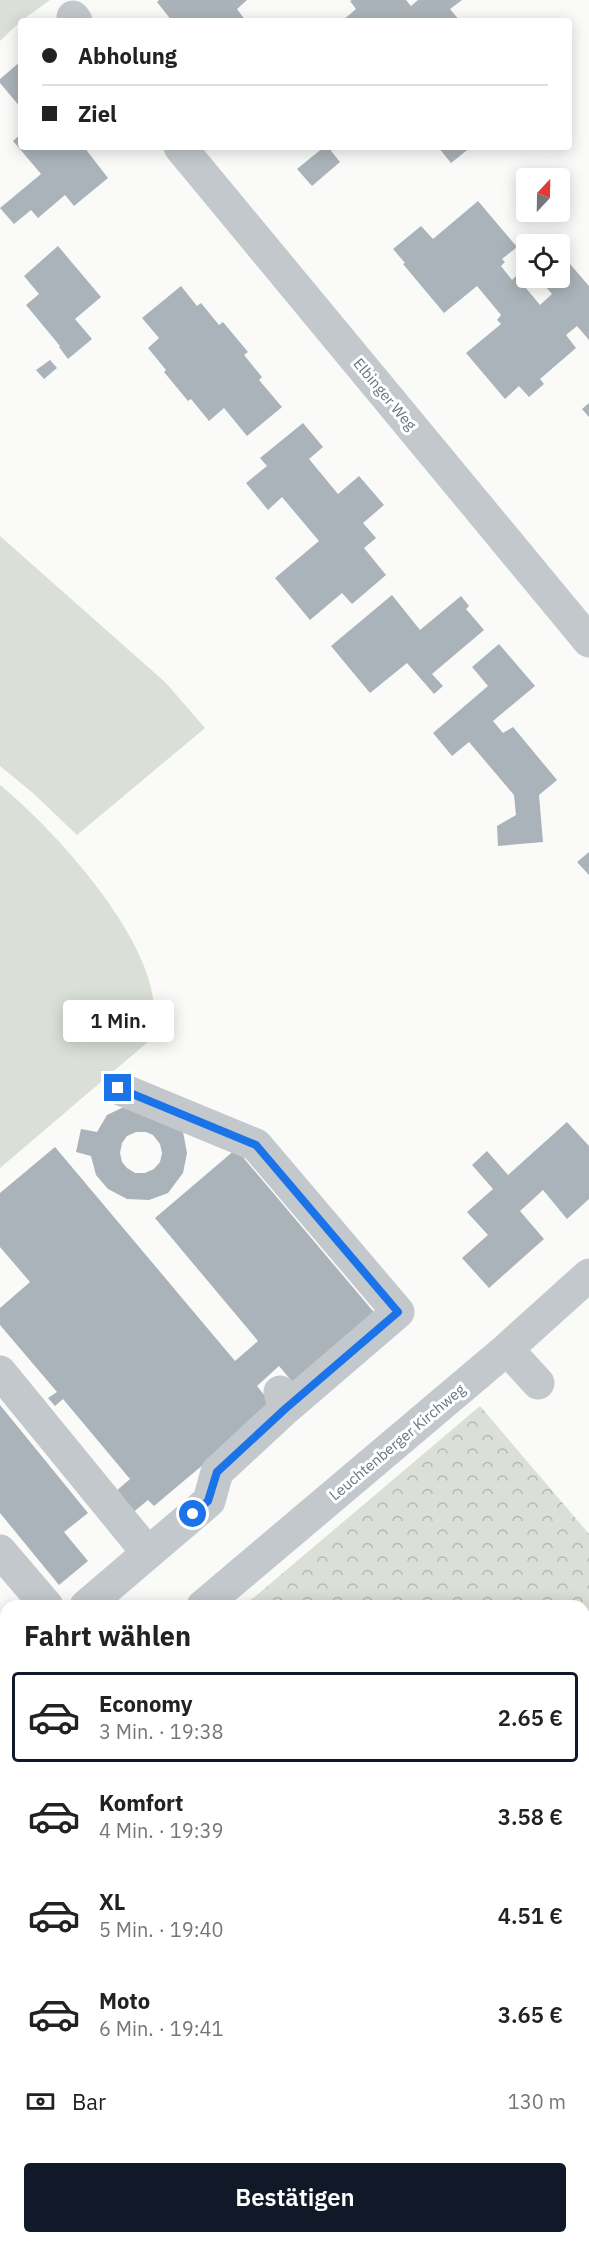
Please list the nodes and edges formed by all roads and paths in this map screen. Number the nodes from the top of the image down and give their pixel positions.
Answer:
1 (182, 150) edge
2 (589, 641) edge
3 (118, 1088) dead end
4 (585, 1286) edge
5 (507, 1349) junction
6 (0, 1372) edge
7 (538, 1383) dead end
8 (0, 1551) edge
9 (148, 1553) junction
10 (42, 1600) edge
11 (93, 1600) edge
12 (210, 1600) edge

1 - 2 street, Elbinger Weg
3 - 9 street
4 - 5 street, Leuchtenberger Kirchweg
5 - 7 street
5 - 12 street, Leuchtenberger Kirchweg
6 - 9 street
8 - 10 street
9 - 11 street

